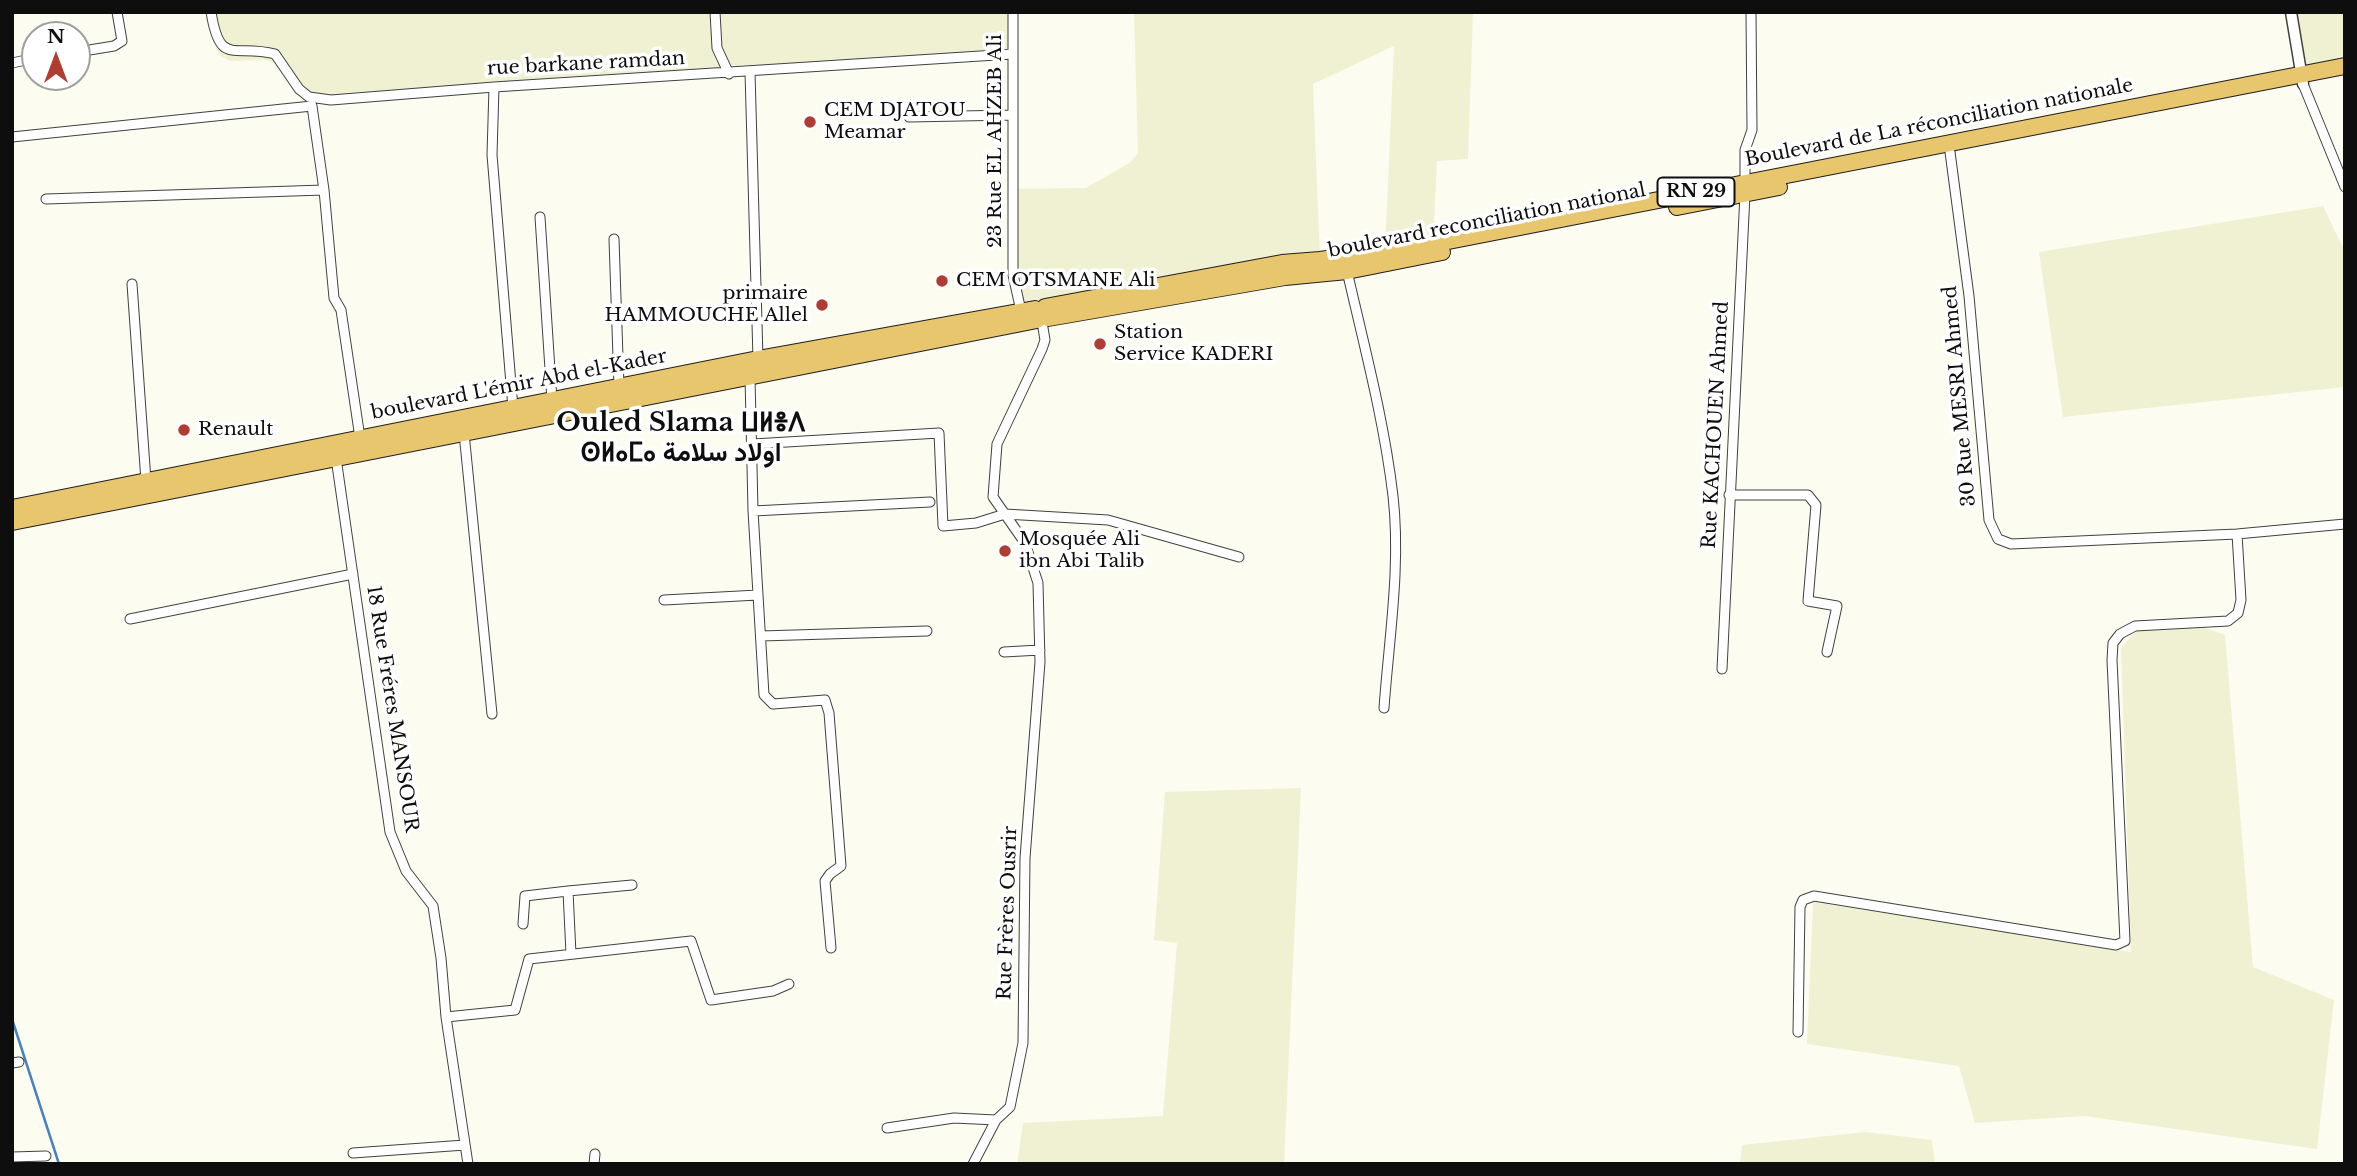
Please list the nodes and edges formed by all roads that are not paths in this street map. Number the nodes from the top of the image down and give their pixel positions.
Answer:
1 (117, 12) edge
2 (211, 12) edge
3 (715, 12) edge
4 (1013, 12) edge
5 (1751, 12) edge
6 (2291, 12) edge
7 (91, 50) edge
8 (1012, 54) junction
9 (2345, 66) edge
10 (750, 72) junction
11 (729, 74) junction
12 (2345, 76) edge
13 (2302, 79) junction
14 (494, 87) junction
15 (1012, 115) junction
16 (909, 117) dead end
17 (12, 137) edge
18 (1950, 152) junction
19 (2345, 187) edge
20 (1745, 188) junction
21 (324, 190) junction
22 (46, 199) dead end
23 (540, 217) dead end
24 (614, 239) dead end
25 (1347, 271) junction
26 (132, 284) dead end
27 (1038, 314) junction
28 (758, 359) junction
29 (750, 377) junction
30 (619, 387) junction
31 (552, 400) junction
32 (513, 408) junction
33 (464, 433) junction
34 (360, 438) junction
35 (752, 444) junction
36 (336, 458) junction
37 (146, 481) junction
38 (1729, 495) junction
39 (930, 502) dead end
40 (12, 508) edge
41 (752, 511) junction
42 (1005, 514) junction
43 (12, 523) edge
44 (2345, 524) edge
45 (2237, 534) junction
46 (1239, 557) dead end
47 (353, 574) junction
48 (758, 595) junction
49 (664, 600) dead end
50 (130, 619) dead end
51 (927, 632) dead end
52 (761, 636) junction
53 (1040, 650) junction
54 (1004, 652) dead end
55 (1827, 652) dead end
56 (1722, 669) dead end
57 (1384, 708) dead end
58 (492, 714) dead end
59 (632, 884) dead end
60 (568, 891) junction
61 (523, 924) dead end
62 (831, 948) dead end
63 (571, 954) junction
64 (789, 984) dead end
65 (446, 1017) junction
66 (1798, 1032) dead end
67 (996, 1120) junction
68 (887, 1128) dead end
69 (465, 1145) junction
70 (353, 1153) dead end
71 (46, 1156) dead end
72 (12, 1157) edge
73 (468, 1164) edge
74 (972, 1164) edge

1 - 7 street
2 - 14 street, rue barkane ramdan
3 - 11 street
4 - 8 street, 23 Rue EL AHZEB Ali
5 - 20 street, Rue KACHOUEN Ahmed
6 - 13 street
8 - 10 street, rue barkane ramdan
8 - 15 street, 23 Rue EL AHZEB Ali
9 - 13 highway, Boulevard de La réconciliation nationale / RN 29
10 - 11 street, rue barkane ramdan
10 - 28 street
11 - 14 street, rue barkane ramdan
12 - 13 highway, Boulevard de La réconciliation nationale / RN 29
13 - 18 highway, boulevard reconciliation national / RN 29
13 - 19 street
13 - 20 highway, Boulevard de La réconciliation nationale / RN 29
14 - 32 street
15 - 16 street
15 - 27 street, 23 Rue EL AHZEB Ali
17 - 21 street
18 - 20 highway, boulevard reconciliation national / RN 29
18 - 45 street, 30 Rue MESRI Ahmed
20 - 25 highway, boulevard reconciliation national / RN 29
20 - 27 highway, Boulevard de La réconciliation nationale / RN 29
20 - 38 street, Rue KACHOUEN Ahmed
21 - 22 street
21 - 34 street
23 - 31 street
24 - 30 street
25 - 27 highway, boulevard reconciliation national / RN 29
25 - 57 street
26 - 37 street
27 - 28 highway, boulevard L'émir Abd el-Kader / RN 29
27 - 29 highway, RN 29
27 - 42 street, Rue Frères Ousrir
28 - 30 highway, boulevard L'émir Abd el-Kader / RN 29
29 - 33 highway, RN 29
29 - 35 street
30 - 31 highway, boulevard L'émir Abd el-Kader / RN 29
31 - 32 highway, boulevard L'émir Abd el-Kader / RN 29
32 - 34 highway, boulevard L'émir Abd el-Kader / RN 29
33 - 36 highway, RN 29
33 - 58 street
34 - 37 highway, boulevard L'émir Abd el-Kader / RN 29
35 - 41 street
35 - 42 street
36 - 43 highway, RN 29
36 - 47 street, 18 Rue Fréres MANSOUR
37 - 40 highway, boulevard L'émir Abd el-Kader / RN 29
38 - 55 street
38 - 56 street, Rue KACHOUEN Ahmed
39 - 41 street
41 - 48 street
42 - 46 street
42 - 53 street, Rue Frères Ousrir
44 - 45 street, 30 Rue MESRI Ahmed
45 - 66 street
47 - 50 street
47 - 65 street, 18 Rue Fréres MANSOUR
48 - 49 street
48 - 52 street
51 - 52 street
52 - 62 street
53 - 54 street
53 - 67 street, Rue Frères Ousrir
59 - 60 street
60 - 61 street
60 - 63 street
63 - 64 street
63 - 65 street
65 - 69 street, 18 Rue Fréres MANSOUR
67 - 68 street
67 - 74 street, Rue Frères Ousrir
69 - 70 street
69 - 73 street, 18 Rue Fréres MANSOUR
71 - 72 street

